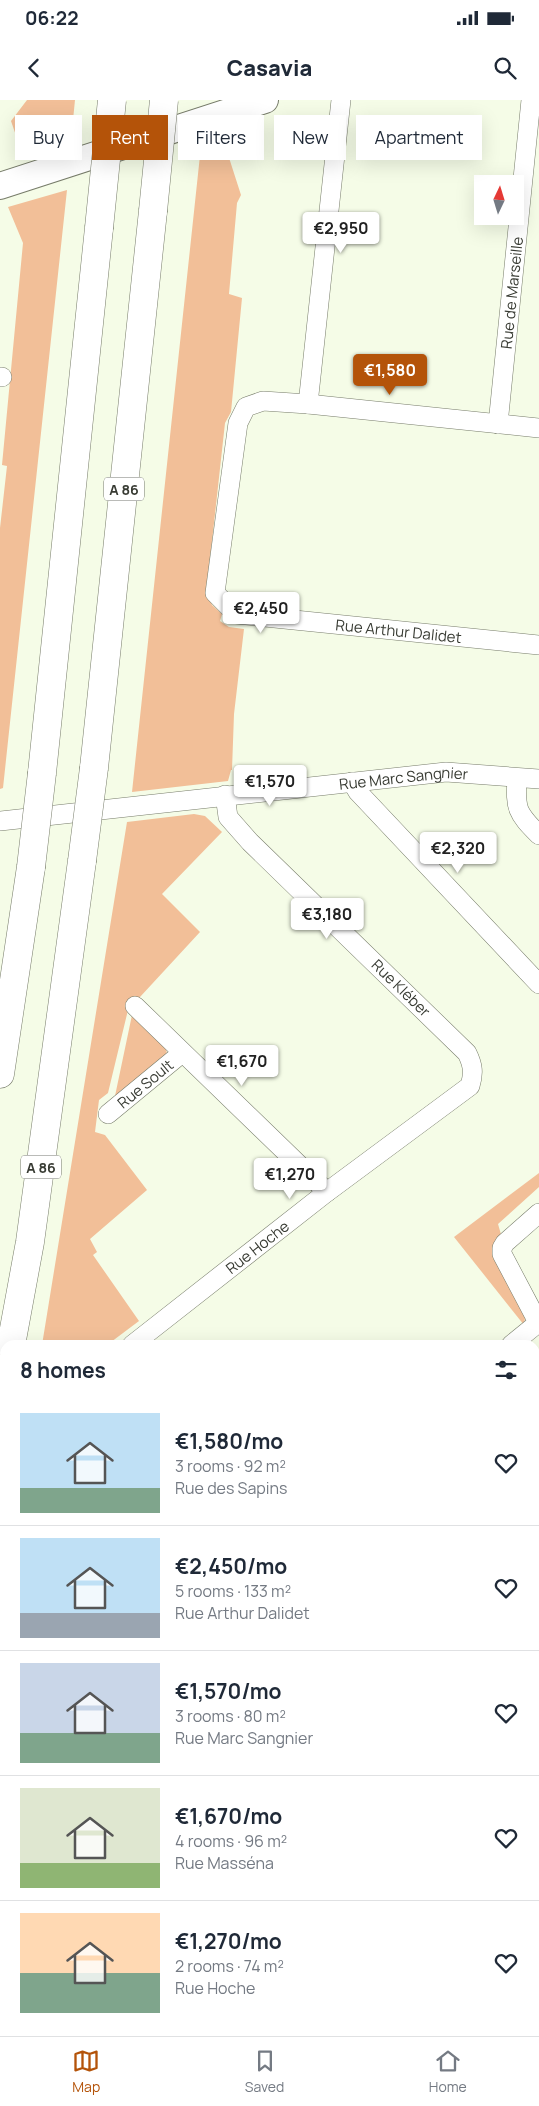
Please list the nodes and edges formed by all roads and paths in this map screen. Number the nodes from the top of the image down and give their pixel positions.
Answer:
1 (112, 100) edge
2 (164, 100) edge
3 (265, 100) edge
4 (341, 100) edge
5 (531, 100) edge
6 (0, 186) edge
7 (308, 404) junction
8 (498, 424) junction
9 (539, 428) edge
10 (539, 645) edge
11 (517, 778) junction
12 (539, 779) edge
13 (352, 782) junction
14 (225, 795) junction
15 (0, 821) edge
16 (539, 835) edge
17 (539, 984) edge
18 (135, 1006) dead end
19 (182, 1053) junction
20 (0, 1074) edge
21 (473, 1075) joint
22 (108, 1114) dead end
23 (327, 1192) junction
24 (539, 1212) edge
25 (539, 1324) edge
26 (12, 1340) edge
27 (138, 1340) edge
28 (518, 1340) edge

1 - 20 highway, bridge
2 - 26 highway, A 86, bridge
3 - 6 main road
4 - 7 street
5 - 8 street, Rue de Marseille
7 - 8 street
7 - 10 street, Rue Arthur Dalidet
8 - 9 street
11 - 12 street, Rue Marc Sangnier
11 - 13 street, Rue Marc Sangnier
11 - 16 street
13 - 14 street, Rue Marc Sangnier
13 - 17 street
14 - 15 street, Rue Marc Sangnier
14 - 21 street, Rue Kléber
18 - 19 street
19 - 22 street, Rue Soult
19 - 23 street
21 - 23 street, Rue Hoche
23 - 27 street, Rue Hoche
24 - 25 street
25 - 28 street

